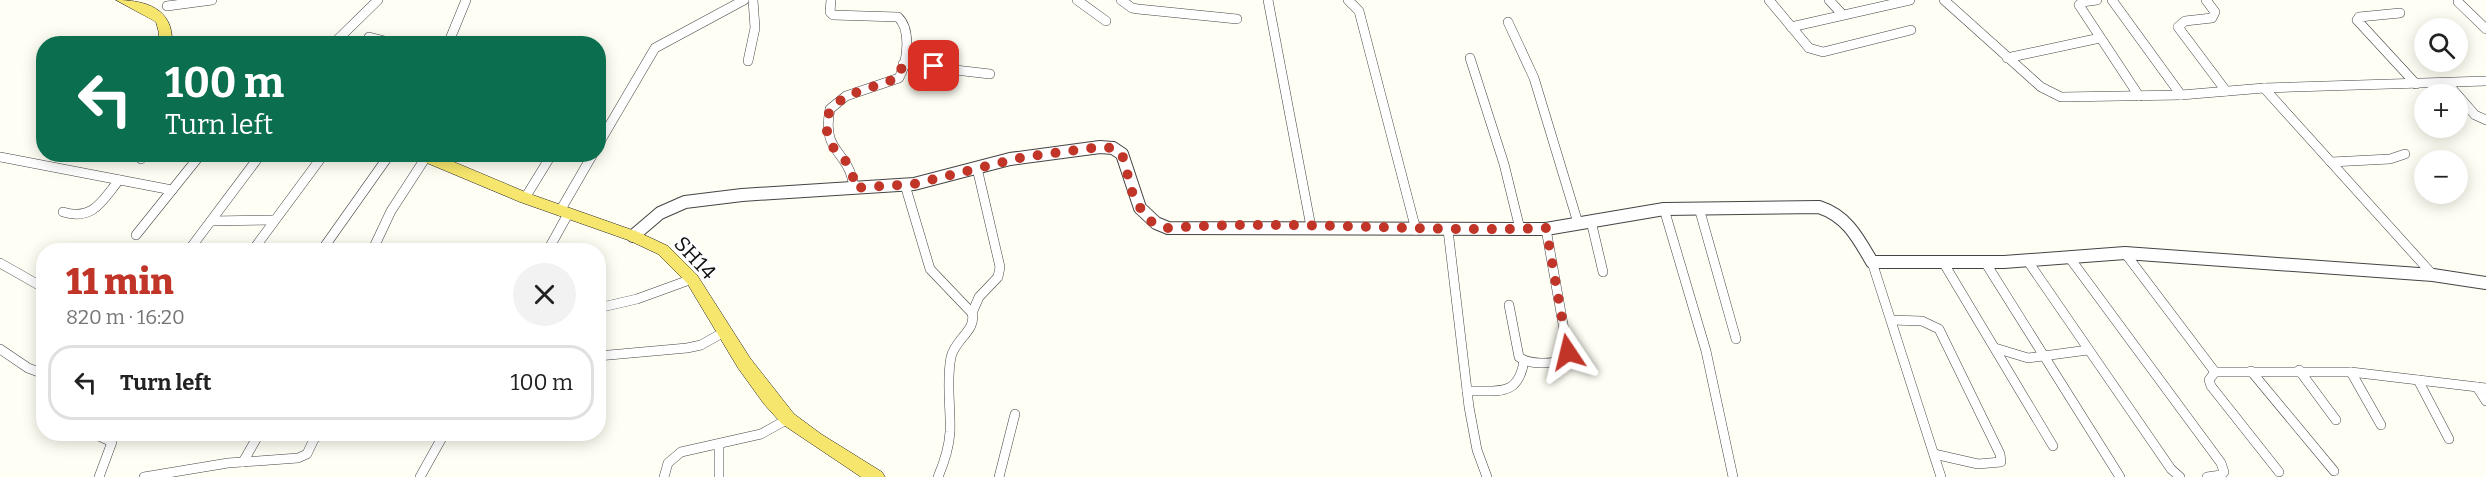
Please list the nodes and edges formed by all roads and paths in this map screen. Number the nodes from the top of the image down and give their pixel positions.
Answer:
1 (122, 0) edge
2 (212, 0) edge
3 (378, 0) edge
4 (466, 0) edge
5 (744, 0) edge
6 (753, 0) edge
7 (831, 0) edge
8 (1077, 0) edge
9 (1121, 0) edge
10 (1268, 0) edge
11 (1348, 0) edge
12 (1769, 0) edge
13 (1829, 0) edge
14 (1910, 0) edge
15 (1944, 0) edge
16 (2097, 0) edge
17 (2112, 0) edge
18 (2206, 0) edge
19 (2086, 1) edge
20 (2458, 2) dead end
21 (736, 3) edge
22 (166, 8) edge
23 (2400, 13) dead end
24 (1842, 14) junction
25 (1237, 19) dead end
26 (1106, 21) dead end
27 (1508, 22) dead end
28 (1791, 27) junction
29 (2486, 29) edge
30 (1911, 30) dead end
31 (167, 36) edge
32 (341, 36) edge
33 (451, 36) edge
34 (2100, 38) junction
35 (1470, 58) dead end
36 (2007, 58) junction
37 (748, 61) dead end
38 (903, 64) junction
39 (990, 74) dead end
40 (2486, 81) edge
41 (2447, 83) junction
42 (2414, 84) edge
43 (2416, 84) joint
44 (2264, 88) junction
45 (2226, 91) junction
46 (2181, 95) junction
47 (2139, 96) junction
48 (2486, 120) edge
49 (606, 131) edge
50 (2406, 154) dead end
51 (0, 157) edge
52 (195, 162) edge
53 (255, 162) edge
54 (318, 162) edge
55 (384, 162) edge
56 (421, 162) edge
57 (441, 162) edge
58 (547, 162) edge
59 (589, 162) edge
60 (2331, 162) junction
61 (977, 168) junction
62 (119, 180) junction
63 (905, 185) junction
64 (854, 188) junction
65 (172, 190) junction
66 (525, 198) junction
67 (1664, 208) junction
68 (1699, 208) junction
69 (63, 212) dead end
70 (564, 213) junction
71 (274, 220) junction
72 (211, 221) junction
73 (1591, 221) junction
74 (1578, 223) junction
75 (1311, 226) junction
76 (1546, 228) junction
77 (1520, 229) junction
78 (1416, 230) junction
79 (1448, 230) junction
80 (136, 235) dead end
81 (633, 236) junction
82 (194, 243) edge
83 (258, 243) edge
84 (327, 243) edge
85 (375, 243) edge
86 (551, 243) edge
87 (2125, 253) junction
88 (2069, 257) junction
89 (2027, 260) junction
90 (1872, 262) junction
91 (1943, 262) junction
92 (1984, 262) junction
93 (0, 263) edge
94 (1603, 272) dead end
95 (2433, 275) junction
96 (692, 279) junction
97 (36, 283) edge
98 (2486, 283) edge
99 (1509, 305) dead end
100 (606, 306) edge
101 (972, 313) junction
102 (1891, 320) junction
103 (724, 332) junction
104 (1736, 339) dead end
105 (1995, 348) junction
106 (0, 349) edge
107 (2088, 350) junction
108 (606, 355) edge
109 (2045, 358) junction
110 (1524, 361) junction
111 (2299, 370) junction
112 (36, 371) edge
113 (2251, 371) junction
114 (2215, 372) junction
115 (2351, 372) junction
116 (2418, 380) junction
117 (2482, 388) edge
118 (1467, 391) junction
119 (2486, 401) edge
120 (1015, 414) dead end
121 (788, 418) junction
122 (2336, 420) dead end
123 (2381, 424) dead end
124 (2450, 439) dead end
125 (113, 441) edge
126 (255, 441) edge
127 (314, 441) edge
128 (440, 441) edge
129 (719, 444) junction
130 (2053, 446) dead end
131 (1934, 454) junction
132 (243, 462) junction
133 (2334, 471) dead end
134 (2280, 472) dead end
135 (99, 477) edge
136 (144, 477) edge
137 (420, 477) edge
138 (664, 477) edge
139 (719, 477) edge
140 (876, 477) edge
141 (938, 477) edge
142 (999, 477) edge
143 (1488, 477) edge
144 (1733, 477) edge
145 (1941, 477) edge
146 (2120, 477) edge
147 (2180, 477) edge
148 (2207, 477) edge

1 - 22 main road
2 - 22 street
3 - 32 street
4 - 33 street
5 - 21 street
6 - 37 street
7 - 38 street
8 - 26 street
9 - 25 street
10 - 75 street
11 - 78 street
12 - 28 street
13 - 24 street
14 - 24 street
15 - 36 street
16 - 19 street
17 - 46 street
18 - 45 street
19 - 34 street
20 - 29 street
21 - 49 street
22 - 31 main road
23 - 43 street
24 - 28 street
27 - 74 street
28 - 30 street
34 - 36 street
34 - 47 street
35 - 77 street
36 - 47 street
38 - 39 street
38 - 64 street
40 - 41 street
41 - 43 street
41 - 48 street
42 - 44 street
44 - 45 street
44 - 60 street
45 - 46 street
46 - 47 street
50 - 60 street
51 - 62 street
52 - 65 street
53 - 72 street
54 - 71 street
55 - 84 street
56 - 85 street
57 - 66 main road, SH14 / SH14
58 - 66 street
59 - 70 street
60 - 95 street
61 - 63 street
61 - 75 street
61 - 101 street
62 - 65 street
62 - 69 street
63 - 64 street
63 - 101 street
64 - 81 street
65 - 80 street
66 - 70 main road, SH14 / SH14
67 - 68 street
67 - 73 street
67 - 144 street
68 - 90 street
68 - 104 street
70 - 81 main road, SH14 / SH14
70 - 86 street
71 - 72 street
71 - 83 street
72 - 82 street
73 - 74 street
73 - 94 street
74 - 76 street
75 - 78 street
76 - 77 street
76 - 110 street
77 - 79 street
78 - 79 street
79 - 118 street
81 - 96 main road, SH14 / SH14
87 - 88 street
87 - 95 street
87 - 114 street
88 - 89 street
88 - 148 street
89 - 92 street
89 - 107 street
90 - 91 street
90 - 102 street
91 - 92 street
91 - 105 street
92 - 109 street
93 - 97 street
95 - 98 street
96 - 100 street
96 - 103 main road, SH14 / SH14
99 - 110 street
101 - 141 street
102 - 131 street
102 - 131 street
103 - 108 street
103 - 121 main road, SH14 / SH14
105 - 109 street
105 - 130 street
106 - 112 street
107 - 109 street
107 - 147 street
109 - 146 street
110 - 118 street
111 - 113 street
111 - 115 street
111 - 122 street
113 - 114 street
113 - 133 street
114 - 134 street
115 - 116 street
115 - 123 street
116 - 117 street
116 - 124 street
117 - 119 street
118 - 143 street
120 - 142 street
121 - 129 street
121 - 140 main road, SH14 / SH14
125 - 135 street
126 - 132 street
127 - 132 street
128 - 137 street
129 - 138 street
129 - 139 street
131 - 145 street
132 - 136 street

